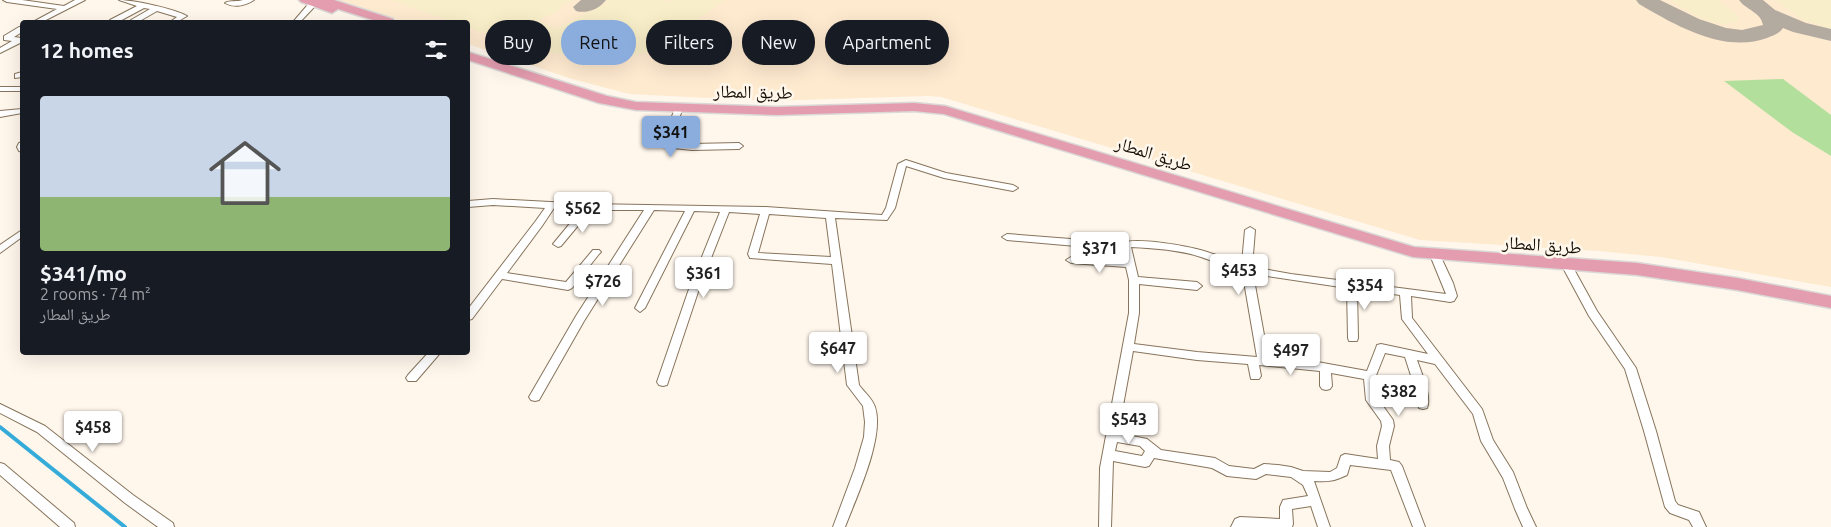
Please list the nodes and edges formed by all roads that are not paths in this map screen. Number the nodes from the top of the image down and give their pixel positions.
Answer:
1 (7, 0) edge
2 (81, 0) edge
3 (123, 0) edge
4 (161, 0) edge
5 (250, 0) edge
6 (314, 1) edge
7 (229, 3) dead end
8 (147, 6) junction
9 (65, 8) junction
10 (158, 8) junction
11 (41, 20) edge
12 (119, 20) edge
13 (137, 20) edge
14 (176, 20) edge
15 (298, 20) edge
16 (370, 20) edge
17 (20, 30) edge
18 (20, 40) edge
19 (20, 41) edge
20 (470, 50) edge
21 (0, 51) edge
22 (470, 57) edge
23 (0, 89) edge
24 (20, 89) edge
25 (679, 108) junction
26 (20, 111) edge
27 (0, 114) edge
28 (739, 146) dead end
29 (1013, 188) dead end
30 (470, 204) edge
31 (551, 205) junction
32 (651, 206) junction
33 (588, 207) junction
34 (691, 208) junction
35 (726, 209) junction
36 (766, 210) junction
37 (830, 214) junction
38 (1250, 230) dead end
39 (20, 234) edge
40 (1007, 237) dead end
41 (558, 244) dead end
42 (1126, 247) junction
43 (0, 250) edge
44 (596, 252) dead end
45 (1465, 254) junction
46 (1435, 256) junction
47 (1072, 260) dead end
48 (835, 261) junction
49 (1130, 264) junction
50 (1566, 264) junction
51 (1247, 268) junction
52 (500, 275) junction
53 (1134, 280) junction
54 (1352, 285) junction
55 (1197, 286) dead end
56 (1405, 292) junction
57 (1831, 295) edge
58 (1831, 302) edge
59 (640, 308) dead end
60 (470, 310) edge
61 (1353, 338) dead end
62 (1129, 346) junction
63 (433, 355) edge
64 (1410, 356) junction
65 (1258, 361) junction
66 (1439, 361) junction
67 (1325, 367) junction
68 (1255, 376) dead end
69 (1369, 376) junction
70 (412, 378) dead end
71 (662, 382) dead end
72 (1326, 386) dead end
73 (535, 396) dead end
74 (1422, 405) dead end
75 (0, 408) edge
76 (1112, 437) junction
77 (1152, 450) junction
78 (1108, 455) junction
79 (1384, 464) junction
80 (0, 468) edge
81 (1303, 476) junction
82 (1315, 500) junction
83 (70, 527) edge
84 (168, 527) edge
85 (839, 527) edge
86 (1105, 527) edge
87 (1237, 527) edge
88 (1324, 527) edge
89 (1419, 527) edge
90 (1530, 527) edge
91 (1700, 527) edge

1 - 9 street
2 - 9 street
3 - 8 street
4 - 8 street
5 - 7 street
6 - 15 street
6 - 16 main road
8 - 10 street
8 - 12 street
9 - 11 street
10 - 13 street
10 - 14 street
17 - 18 street
19 - 21 street
20 - 45 main road, طريق المطار
22 - 25 main road, طريق المطار
23 - 24 street
25 - 28 street
25 - 46 main road, طريق المطار
26 - 27 street
29 - 37 street
30 - 31 street
31 - 33 street
31 - 52 street
32 - 33 street
32 - 34 street
32 - 73 street
33 - 41 street
34 - 35 street
34 - 59 street
35 - 36 street
35 - 71 street
36 - 37 street
36 - 48 street
37 - 48 street
38 - 51 street
39 - 43 street
40 - 42 street
42 - 49 street
42 - 51 street
44 - 52 street
45 - 46 main road, طريق المطار
45 - 50 main road, طريق المطار
45 - 57 main road, طريق المطار
46 - 56 street
47 - 49 street
48 - 85 street
49 - 53 street
50 - 58 main road, طريق المطار
50 - 91 street
51 - 54 street
51 - 65 street
52 - 60 street
53 - 55 street
53 - 62 street
54 - 56 street
54 - 61 street
56 - 66 street
62 - 65 street
62 - 76 street
63 - 70 street
64 - 66 street
64 - 69 street
64 - 74 street
65 - 67 street
65 - 68 street
66 - 90 street
67 - 69 street
67 - 72 street
69 - 79 street
75 - 84 street
76 - 77 street
76 - 78 street
77 - 78 street
77 - 81 street
78 - 86 street
79 - 81 street
79 - 89 street
80 - 83 street
81 - 82 street
82 - 87 street
82 - 88 street

